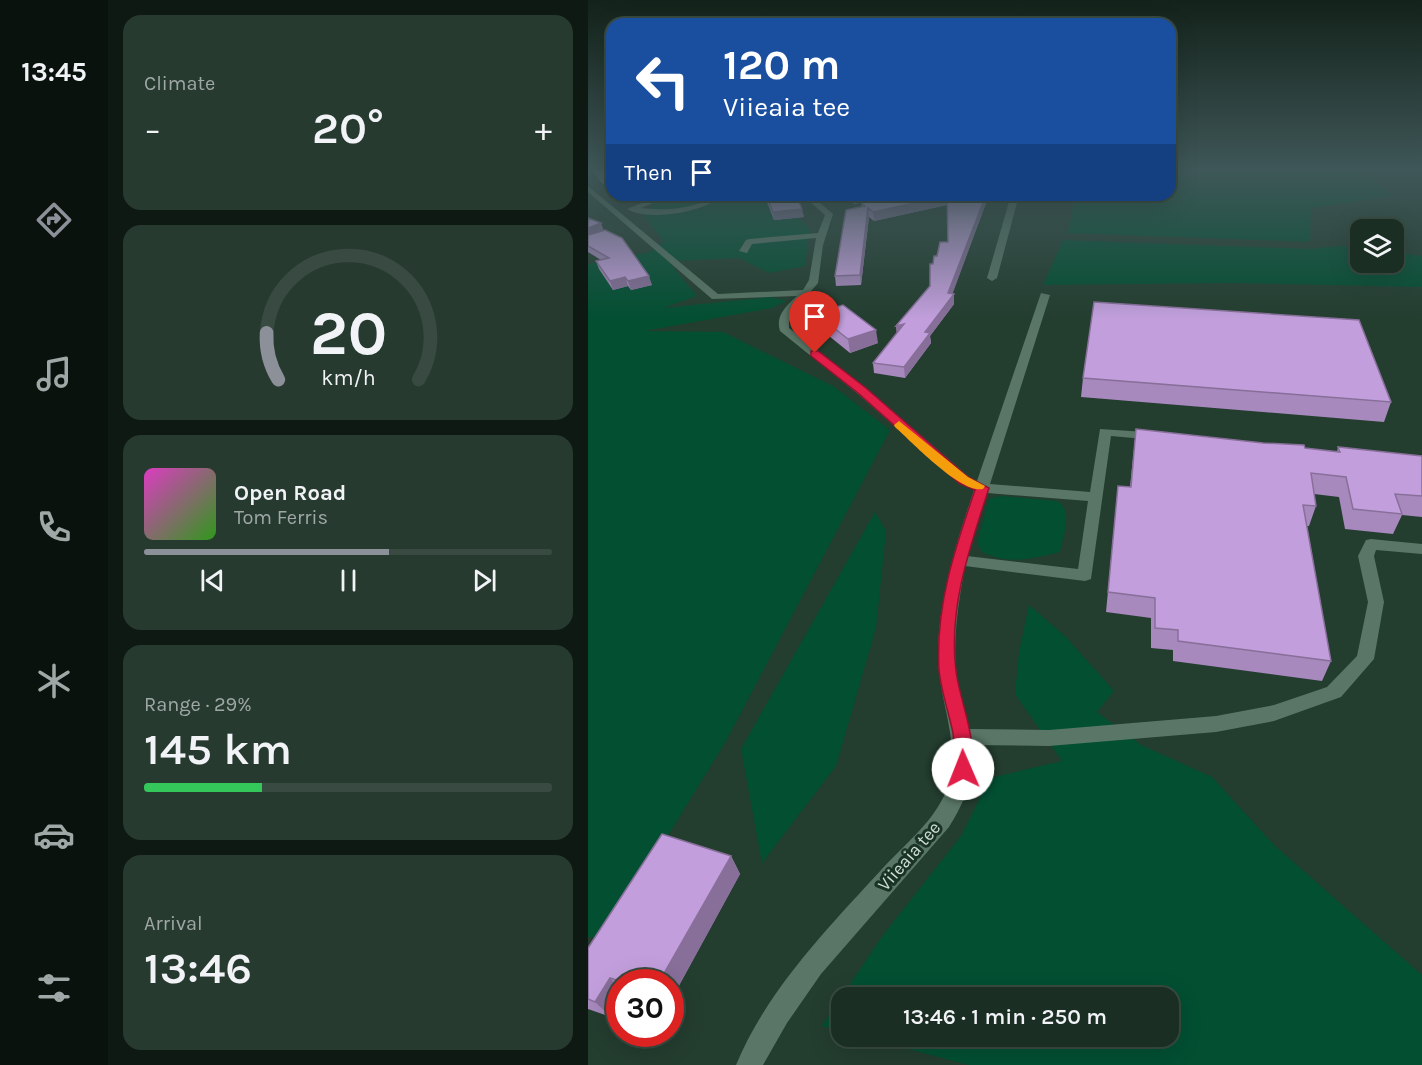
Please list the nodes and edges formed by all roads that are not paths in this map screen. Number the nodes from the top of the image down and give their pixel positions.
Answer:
1 (624, 220) edge
2 (828, 220) edge
3 (1008, 220) edge
4 (821, 235) junction
5 (744, 251) dead end
6 (992, 278) dead end
7 (806, 293) junction
8 (1045, 295) dead end
9 (1175, 438) edge
10 (982, 488) junction
11 (1095, 497) junction
12 (1422, 549) edge
13 (958, 560) junction
14 (962, 737) junction
15 (748, 1065) edge

1 - 7 street
2 - 4 street
3 - 6 street
4 - 5 street
4 - 7 street
7 - 10 street
8 - 10 street, Viieaia tee
9 - 11 street
10 - 11 street
10 - 13 street, Viieaia tee
11 - 13 street
12 - 14 street
13 - 14 street, Viieaia tee
14 - 15 street, Viieaia tee

